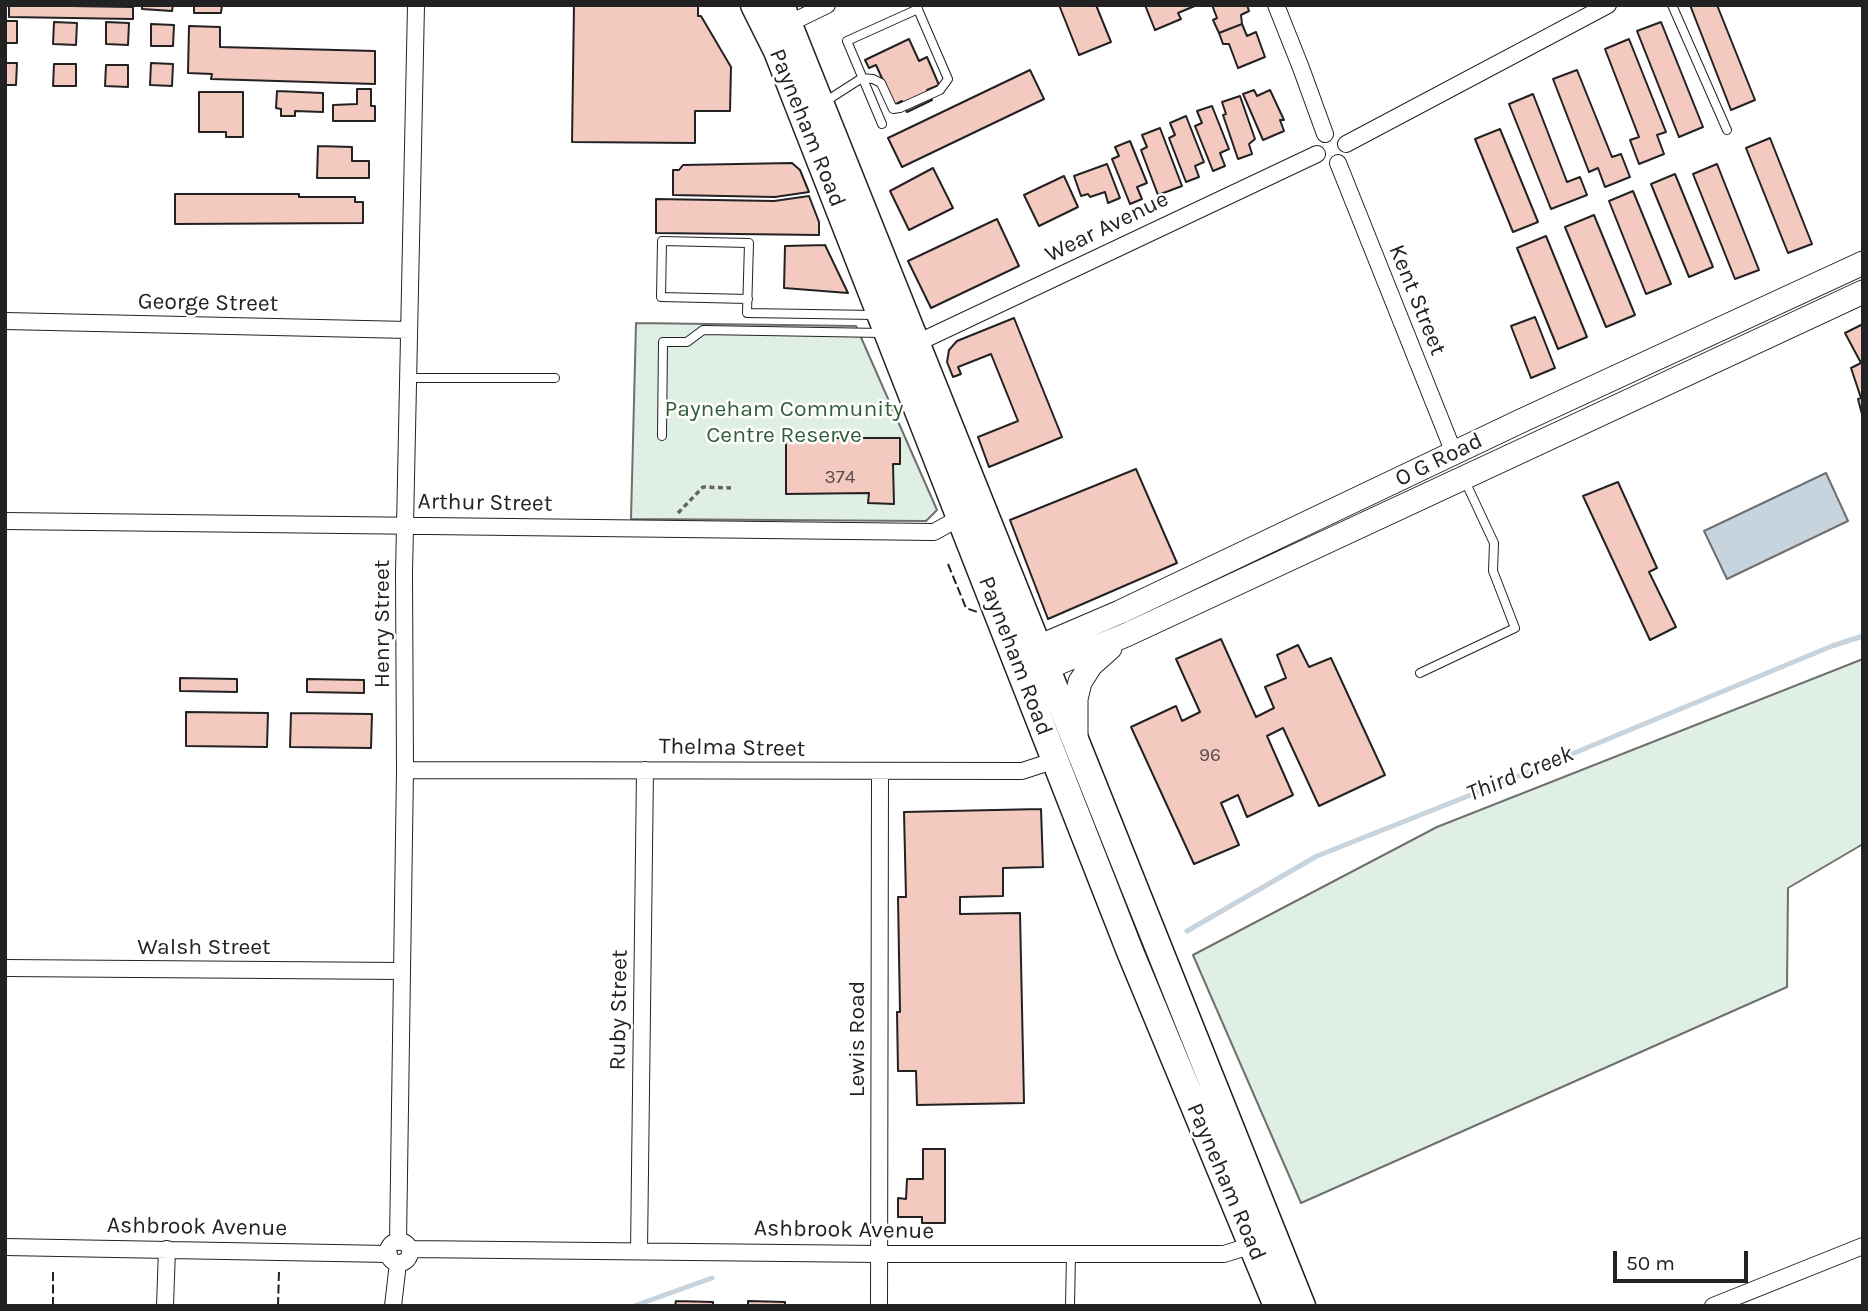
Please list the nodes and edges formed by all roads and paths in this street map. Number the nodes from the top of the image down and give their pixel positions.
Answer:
1 (416, 5) edge
2 (754, 5) edge
3 (827, 5) edge
4 (1276, 5) edge
5 (1608, 5) edge
6 (1672, 5) edge
7 (917, 7) edge
8 (784, 15) edge
9 (862, 78) junction
10 (821, 105) junction
11 (882, 124) dead end
12 (1727, 130) dead end
13 (1325, 134) junction
14 (1346, 144) junction
15 (1317, 154) junction
16 (1338, 163) junction
17 (1863, 263) edge
18 (1863, 292) edge
19 (748, 299) junction
20 (5, 321) edge
21 (885, 324) junction
22 (410, 330) junction
23 (917, 343) junction
24 (408, 378) junction
25 (555, 379) dead end
26 (662, 436) dead end
27 (1454, 453) junction
28 (1463, 478) junction
29 (731, 488) dead end
30 (673, 515) dead end
31 (961, 517) junction
32 (5, 521) edge
33 (405, 524) junction
34 (1126, 635) junction
35 (1030, 663) junction
36 (1420, 673) dead end
37 (1066, 754) junction
38 (405, 770) junction
39 (645, 770) junction
40 (880, 772) junction
41 (5, 968) edge
42 (402, 971) junction
43 (1262, 1238) junction
44 (5, 1247) edge
45 (1863, 1247) edge
46 (167, 1250) junction
47 (639, 1251) junction
48 (398, 1252) junction
49 (879, 1254) junction
50 (1071, 1254) junction
51 (165, 1306) edge
52 (393, 1306) edge
53 (878, 1306) edge
54 (1070, 1306) edge
55 (1278, 1306) edge
56 (1302, 1306) edge
57 (1713, 1306) edge

1 - 22 street, Henry Street
2 - 21 main road, Payneham Road
3 - 8 street
4 - 13 street
5 - 14 street
6 - 12 lane
7 - 9 lane
7 - 9 lane
8 - 10 main road, Payneham Road
9 - 10 lane
9 - 11 lane
10 - 23 main road, Payneham Road
13 - 14 street
13 - 15 street
14 - 16 street
15 - 16 street
15 - 23 street, Wear Avenue
16 - 27 street, Kent Street
17 - 27 main road, O G Road
18 - 28 main road, O G Road
19 - 19 lane
19 - 21 lane
20 - 22 street, George Street
21 - 26 lane
21 - 31 main road, Payneham Road
22 - 24 street, Henry Street
23 - 35 main road, Payneham Road
24 - 25 lane
24 - 33 street, Henry Street
27 - 28 main road
27 - 35 main road, O G Road
28 - 34 main road, O G Road
28 - 36 lane
29 - 30 path
31 - 33 street, Arthur Street
31 - 35 main road, Payneham Road
32 - 33 street, Arthur Street
33 - 38 street, Henry Street
34 - 35 main road, O G Road
34 - 37 main road
35 - 37 main road, Payneham Road
37 - 40 street, Thelma Street
37 - 43 main road, Payneham Road
38 - 39 street, Thelma Street
38 - 42 street, Henry Street
39 - 40 street, Thelma Street
39 - 47 street, Ruby Street
40 - 49 street, Lewis Road
41 - 42 street, Walsh Street
42 - 48 street, Henry Street
43 - 50 street, Ashbrook Avenue
43 - 55 main road, Payneham Road
43 - 56 main road, Payneham Road
44 - 46 street, Ashbrook Avenue
45 - 57 street
46 - 48 street, Ashbrook Avenue
46 - 51 street
47 - 48 street, Ashbrook Avenue
47 - 49 street, Ashbrook Avenue
48 - 52 street, Henry Street
49 - 50 street, Ashbrook Avenue
49 - 53 street, Lewis Road
50 - 54 lane

